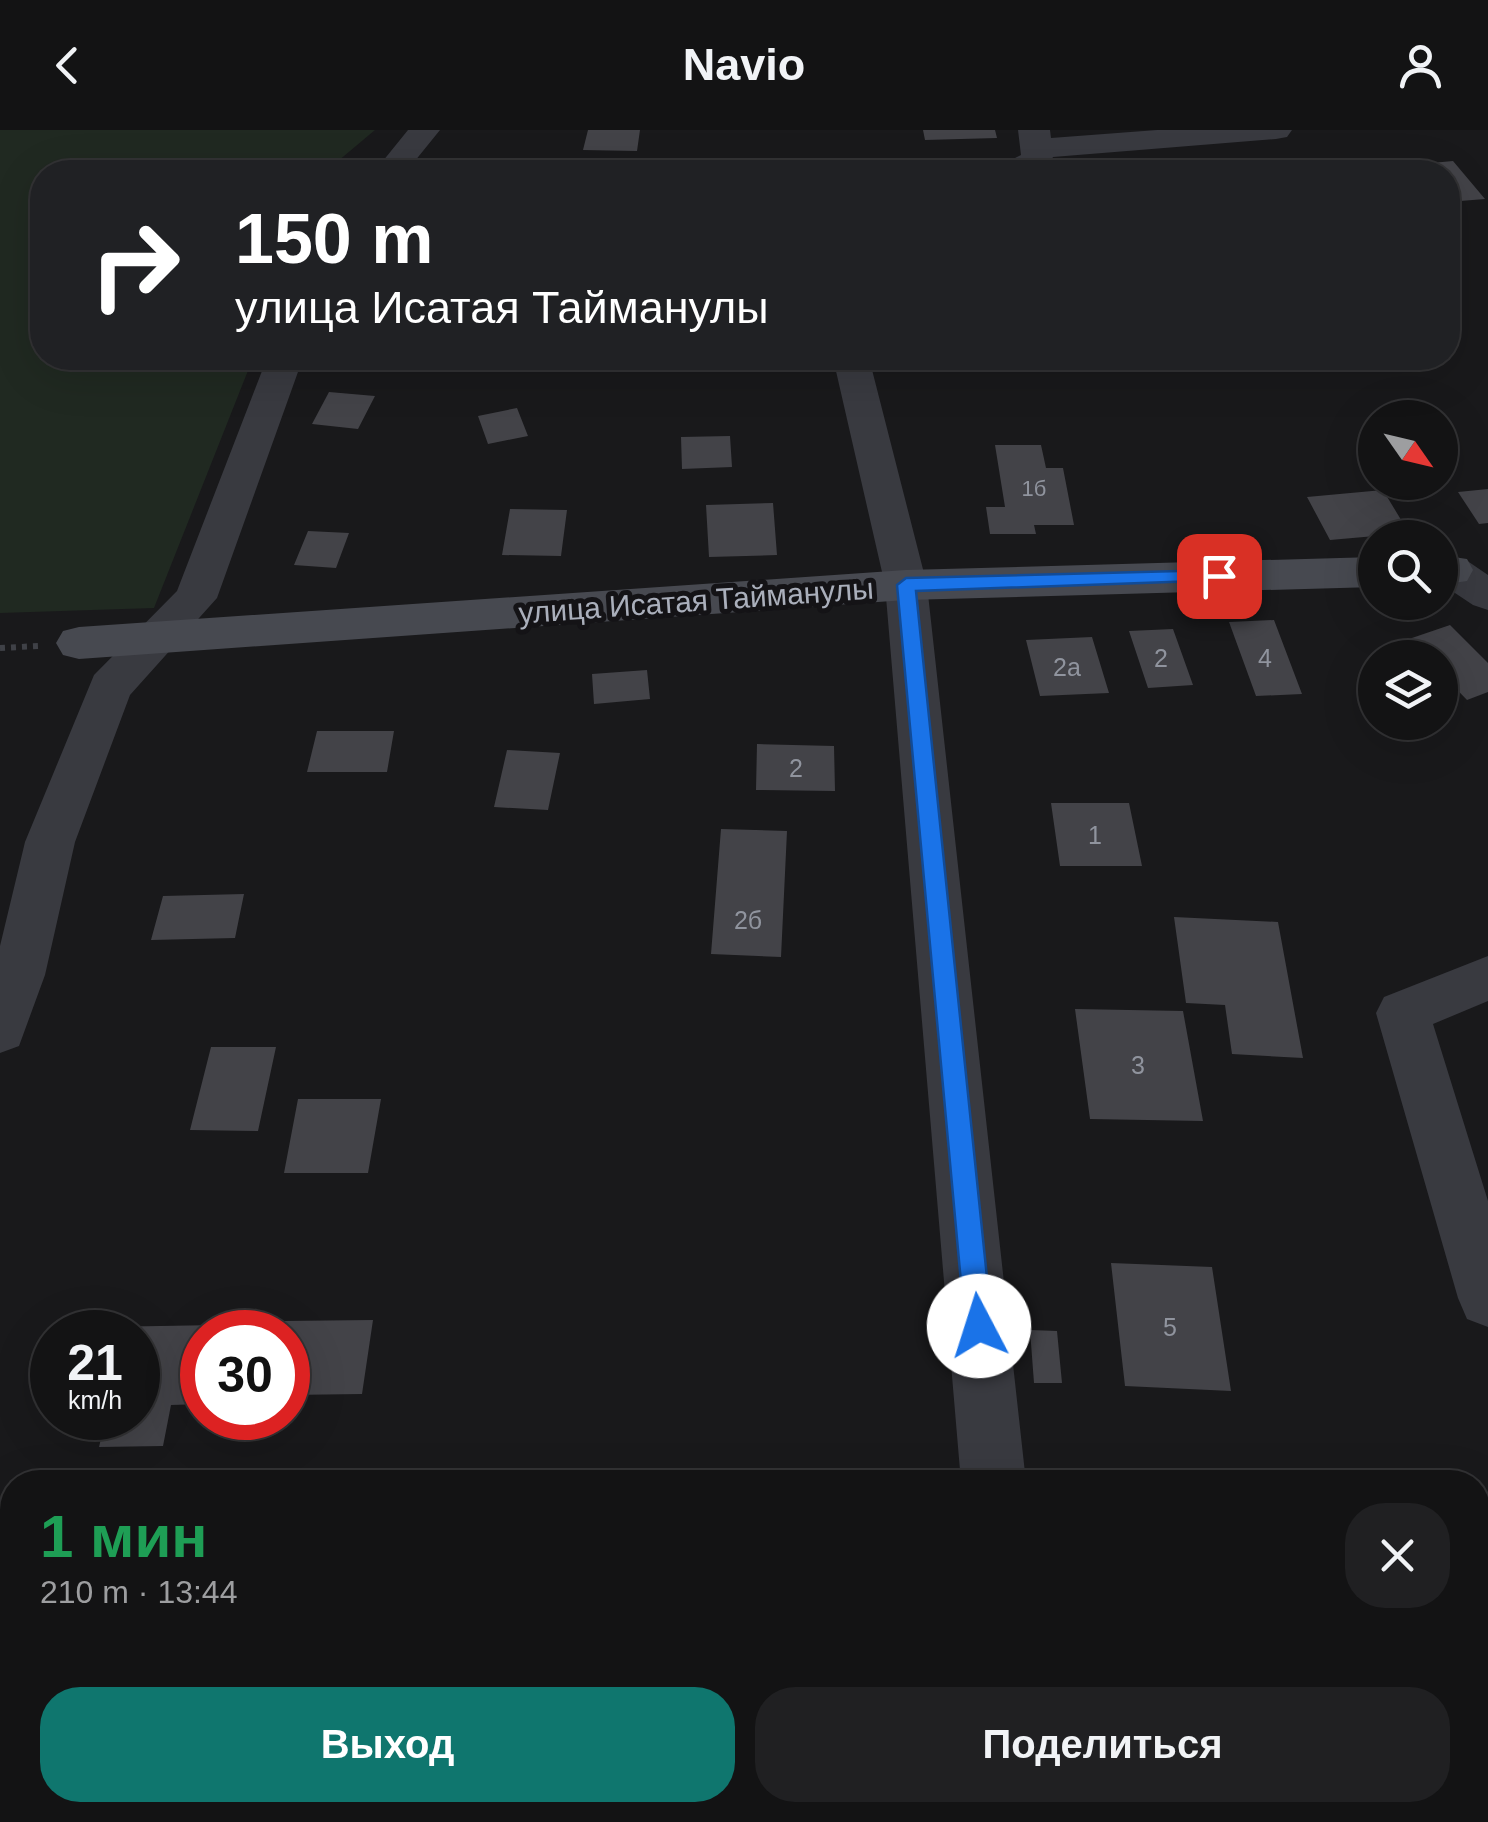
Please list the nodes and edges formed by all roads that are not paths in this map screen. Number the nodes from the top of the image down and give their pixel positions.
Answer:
1 (424, 130) edge
2 (1276, 130) edge
3 (825, 136) dead end
4 (1035, 140) edge
5 (400, 160) edge
6 (822, 160) edge
7 (281, 370) edge
8 (853, 370) edge
9 (1460, 569) edge
10 (1358, 572) edge
11 (906, 585) junction
12 (1488, 595) edge
13 (155, 639) junction
14 (79, 644) dead end
15 (1488, 978) edge
16 (0, 1030) edge
17 (1488, 1298) edge
18 (993, 1470) edge

1 - 5 street
2 - 4 street
3 - 6 street
7 - 13 street
8 - 11 street
9 - 12 street
10 - 11 street, улица Исатая Тайманулы
11 - 13 street, улица Исатая Тайманулы
11 - 18 street
13 - 14 street, улица Исатая Тайманулы
13 - 16 street
15 - 17 street

